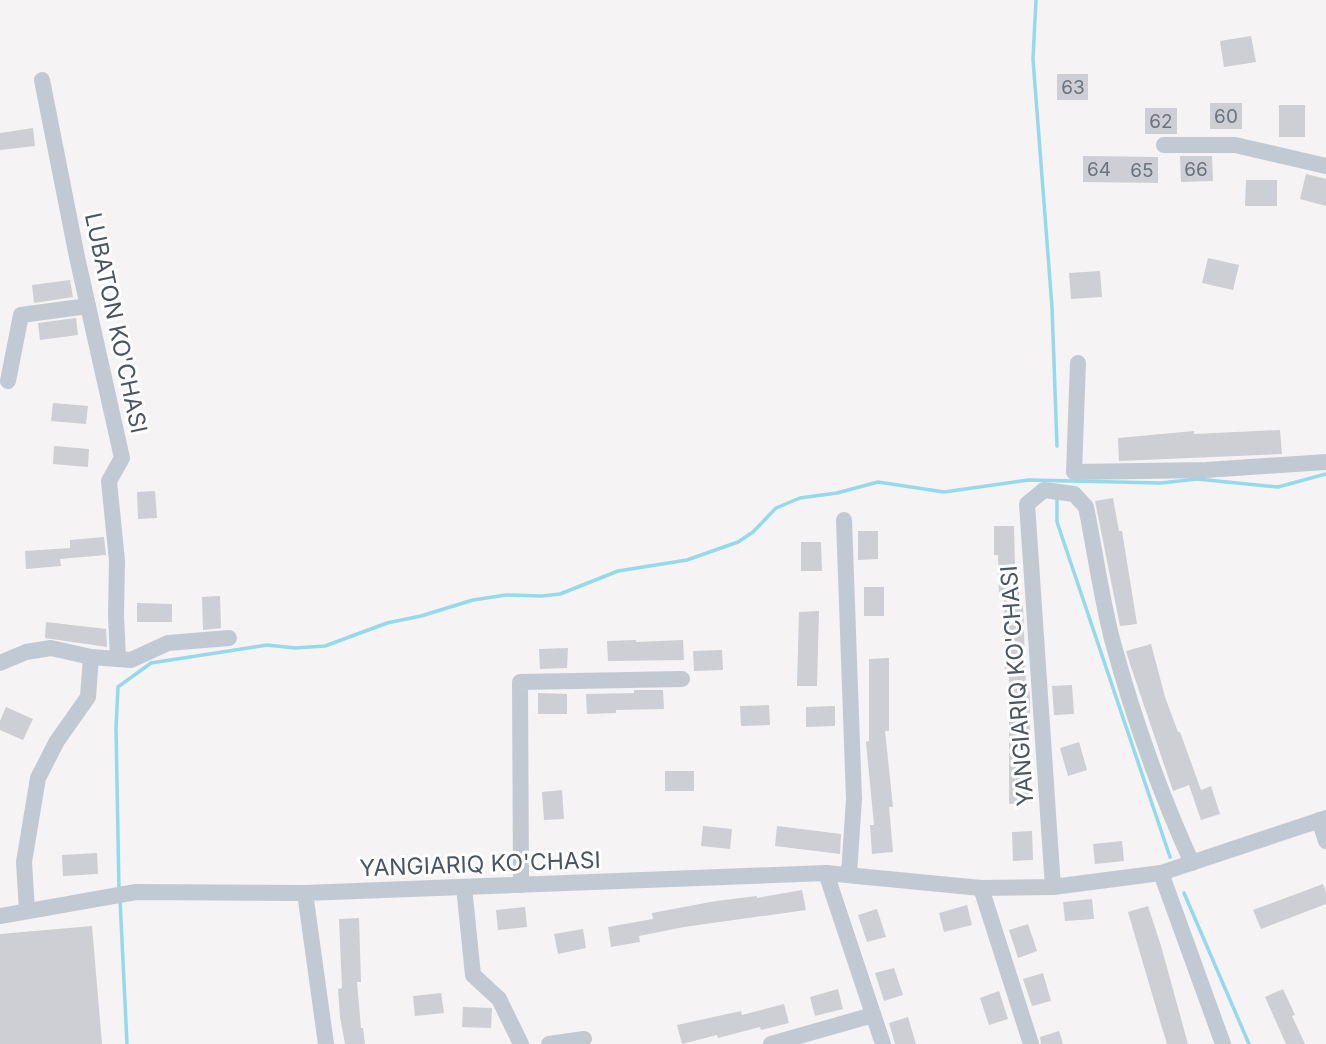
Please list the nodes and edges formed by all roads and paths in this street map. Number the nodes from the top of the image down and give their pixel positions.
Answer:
1 (42, 80) dead end
2 (1164, 145) dead end
3 (1326, 166) edge
4 (88, 306) junction
5 (1078, 363) dead end
6 (8, 381) dead end
7 (1326, 462) edge
8 (844, 520) dead end
9 (229, 638) dead end
10 (91, 657) junction
11 (118, 659) junction
12 (0, 663) edge
13 (682, 679) dead end
14 (1323, 819) edge
15 (1326, 841) edge
16 (1192, 863) junction
17 (826, 873) junction
18 (1161, 873) junction
19 (849, 874) junction
20 (521, 885) junction
21 (464, 887) junction
22 (1053, 887) junction
23 (981, 888) junction
24 (305, 893) junction
25 (27, 911) junction
26 (0, 916) edge
27 (873, 1015) junction
28 (583, 1039) dead end
29 (326, 1044) edge
30 (521, 1044) edge
31 (549, 1044) edge
32 (771, 1044) edge
33 (883, 1044) edge
34 (1031, 1044) edge
35 (1223, 1044) edge

1 - 4 street, LUBATON KO'CHASI
2 - 3 street
4 - 6 street
4 - 11 street, LUBATON KO'CHASI
5 - 7 street
8 - 19 street
9 - 11 street
10 - 11 street
10 - 12 street
10 - 25 street
13 - 20 street
14 - 15 street
14 - 16 street
16 - 18 street, YANGIARIQ KO'CHASI
16 - 22 street, YANGIARIQ KO'CHASI
17 - 19 street, YANGIARIQ KO'CHASI
17 - 20 street, YANGIARIQ KO'CHASI
17 - 27 street
18 - 22 street, YANGIARIQ KO'CHASI
18 - 35 street
19 - 23 street, YANGIARIQ KO'CHASI
20 - 21 street, YANGIARIQ KO'CHASI
21 - 24 street, YANGIARIQ KO'CHASI
21 - 30 street
22 - 23 street, YANGIARIQ KO'CHASI
23 - 34 street
24 - 25 street, YANGIARIQ KO'CHASI
24 - 29 street
25 - 26 street, YANGIARIQ KO'CHASI
27 - 32 street
27 - 33 street
28 - 31 street

